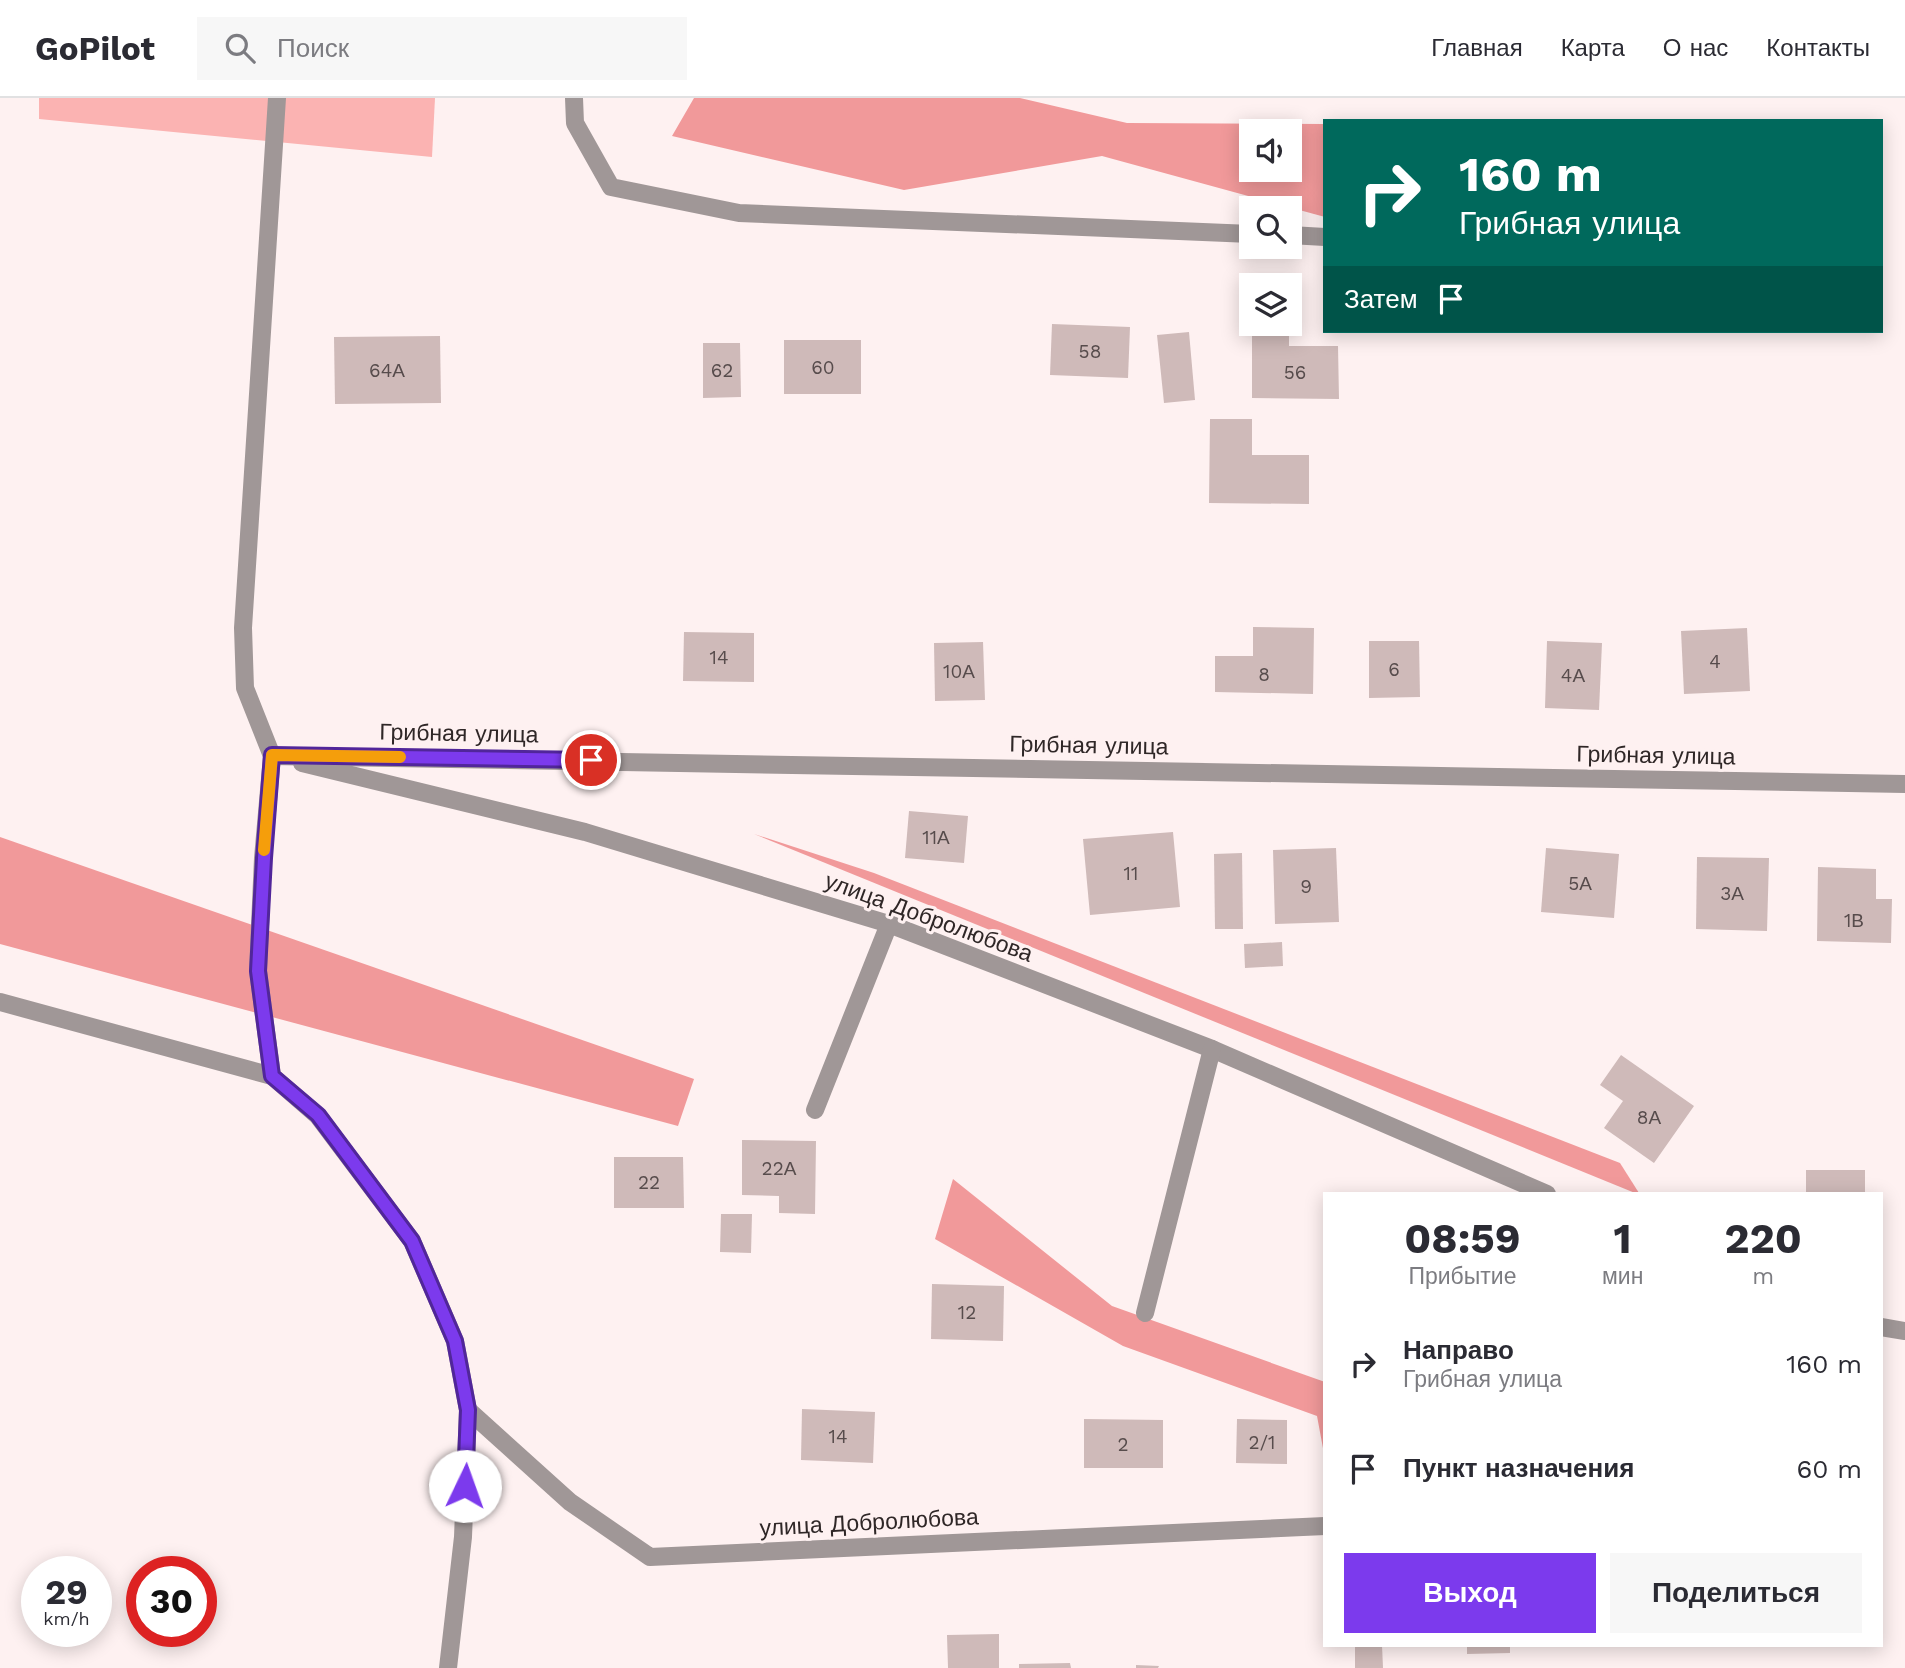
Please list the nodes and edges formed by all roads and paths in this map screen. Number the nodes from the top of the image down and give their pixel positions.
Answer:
1 (277, 98) edge
2 (574, 98) edge
3 (1239, 234) edge
4 (1302, 236) edge
5 (1323, 237) edge
6 (272, 755) junction
7 (1905, 784) edge
8 (889, 924) junction
9 (0, 1002) edge
10 (1212, 1049) junction
11 (272, 1076) junction
12 (815, 1110) dead end
13 (1541, 1192) edge
14 (1145, 1313) dead end
15 (1883, 1326) edge
16 (1905, 1331) edge
17 (468, 1410) junction
18 (1323, 1527) edge
19 (449, 1668) edge

1 - 6 street
2 - 3 street
4 - 5 street
6 - 7 street, Грибная улица
6 - 8 street, улица Добролюбова
6 - 11 street
8 - 10 street, улица Добролюбова
8 - 12 street
9 - 11 street
10 - 13 street, улица Добролюбова
10 - 14 street
11 - 17 street
15 - 16 street
17 - 18 street, улица Добролюбова
17 - 19 street

